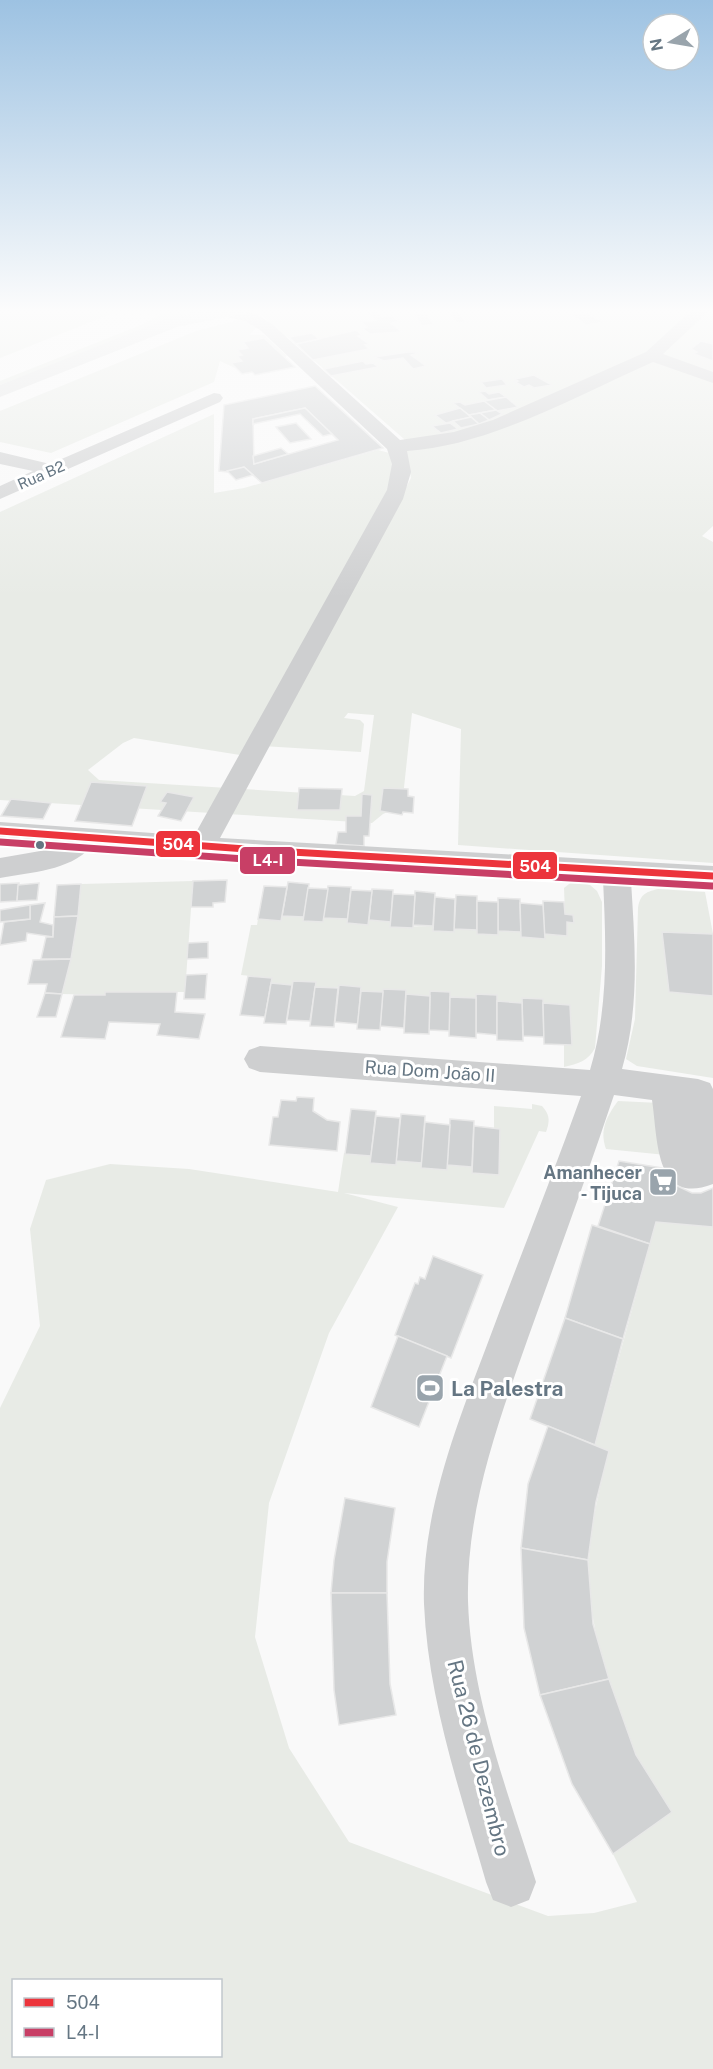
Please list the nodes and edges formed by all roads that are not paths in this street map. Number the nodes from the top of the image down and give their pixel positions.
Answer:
1 (199, 405) edge
2 (350, 405) edge
3 (543, 405) edge
4 (457, 437) junction
5 (395, 446) junction
6 (1, 448) edge
7 (53, 470) junction
8 (402, 473) junction
9 (0, 493) edge
10 (0, 831) edge
11 (84, 837) junction
12 (202, 846) junction
13 (0, 868) edge
14 (616, 870) junction
15 (713, 876) edge
16 (260, 1059) dead end
17 (602, 1082) junction
18 (693, 1091) edge
19 (511, 1882) dead end

1 - 7 street, Rua B2
2 - 5 street
3 - 4 street
4 - 5 street
4 - 8 street
5 - 8 street
6 - 7 street
7 - 9 street, Rua B2
8 - 12 street
10 - 11 street
11 - 12 street
11 - 13 street
12 - 14 street
14 - 15 street
14 - 17 street, Rua 26 de Dezembro
16 - 17 street, Rua Dom João II
17 - 18 street, Rua Dom João II
17 - 19 street, Rua 26 de Dezembro

